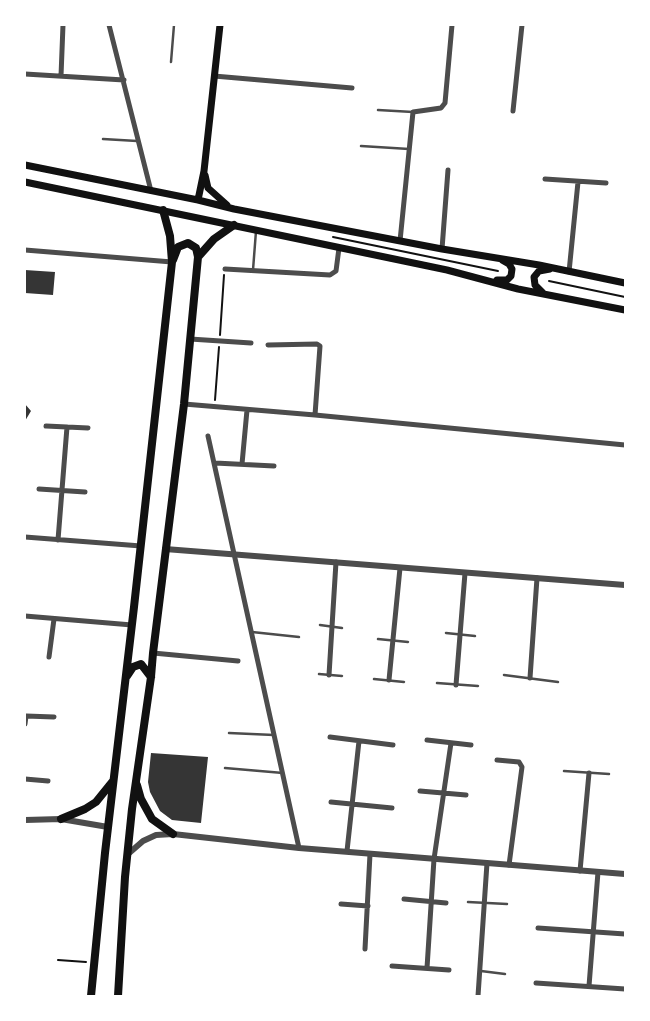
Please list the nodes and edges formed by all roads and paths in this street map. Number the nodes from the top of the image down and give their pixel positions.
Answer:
1 (63, 25) edge
2 (109, 25) edge
3 (174, 25) edge
4 (220, 25) edge
5 (452, 25) edge
6 (522, 25) edge
7 (171, 62) dead end
8 (25, 74) edge
9 (61, 76) junction
10 (214, 76) junction
11 (124, 80) junction
12 (352, 88) dead end
13 (378, 110) dead end
14 (512, 111) dead end
15 (413, 112) junction
16 (103, 139) dead end
17 (139, 141) junction
18 (361, 146) dead end
19 (409, 149) junction
20 (25, 165) edge
21 (448, 170) dead end
22 (204, 171) junction
23 (545, 179) dead end
24 (25, 182) edge
25 (578, 182) junction
26 (606, 183) dead end
27 (151, 191) junction
28 (198, 200) junction
29 (234, 209) junction
30 (163, 210) junction
31 (234, 225) junction
32 (256, 229) junction
33 (400, 241) junction
34 (339, 248) junction
35 (442, 249) junction
36 (25, 250) edge
37 (198, 257) junction
38 (497, 257) junction
39 (172, 262) junction
40 (552, 268) junction
41 (225, 269) dead end
42 (253, 271) junction
43 (569, 272) junction
44 (491, 281) junction
45 (550, 282) dead end
46 (625, 283) edge
47 (543, 294) junction
48 (625, 297) edge
49 (623, 310) edge
50 (190, 339) junction
51 (251, 342) dead end
52 (268, 345) dead end
53 (184, 404) junction
54 (247, 410) junction
55 (315, 415) junction
56 (46, 426) dead end
57 (67, 427) junction
58 (88, 428) dead end
59 (208, 436) dead end
60 (625, 445) edge
61 (214, 463) junction
62 (242, 464) junction
63 (274, 466) dead end
64 (39, 489) dead end
65 (63, 490) junction
66 (85, 492) dead end
67 (25, 537) edge
68 (58, 540) junction
69 (141, 546) junction
70 (165, 549) junction
71 (235, 556) junction
72 (336, 562) junction
73 (400, 568) junction
74 (465, 573) junction
75 (537, 578) junction
76 (625, 585) edge
77 (25, 616) edge
78 (54, 619) junction
79 (132, 625) junction
80 (320, 625) dead end
81 (332, 627) junction
82 (342, 628) dead end
83 (250, 632) junction
84 (446, 633) dead end
85 (460, 635) junction
86 (299, 636) dead end
87 (475, 636) dead end
88 (378, 639) dead end
89 (393, 640) junction
90 (408, 642) dead end
91 (153, 653) junction
92 (50, 657) dead end
93 (238, 661) dead end
94 (318, 674) dead end
95 (329, 675) junction
96 (504, 675) dead end
97 (342, 676) dead end
98 (126, 677) junction
99 (151, 678) junction
100 (530, 678) junction
101 (374, 679) dead end
102 (389, 680) junction
103 (404, 682) dead end
104 (558, 682) dead end
105 (437, 683) dead end
106 (456, 685) junction
107 (478, 686) dead end
108 (26, 716) edge
109 (54, 717) dead end
110 (25, 724) edge
111 (229, 733) dead end
112 (274, 735) junction
113 (330, 737) dead end
114 (427, 740) dead end
115 (359, 741) junction
116 (450, 743) junction
117 (393, 745) dead end
118 (471, 745) dead end
119 (497, 760) dead end
120 (224, 768) dead end
121 (564, 771) dead end
122 (283, 773) junction
123 (588, 773) junction
124 (608, 774) dead end
125 (25, 779) edge
126 (48, 781) dead end
127 (113, 782) junction
128 (136, 782) junction
129 (420, 791) dead end
130 (444, 793) junction
131 (466, 795) dead end
132 (331, 802) dead end
133 (352, 804) junction
134 (392, 808) dead end
135 (25, 820) edge
136 (61, 820) junction
137 (108, 826) junction
138 (173, 834) junction
139 (299, 848) junction
140 (347, 852) junction
141 (128, 854) junction
142 (370, 854) junction
143 (434, 859) junction
144 (487, 863) junction
145 (509, 865) junction
146 (580, 871) junction
147 (598, 872) junction
148 (625, 874) edge
149 (404, 899) dead end
150 (431, 901) junction
151 (468, 902) dead end
152 (446, 903) dead end
153 (484, 903) junction
154 (341, 904) dead end
155 (507, 904) dead end
156 (368, 906) junction
157 (538, 928) dead end
158 (592, 931) junction
159 (625, 934) edge
160 (365, 949) dead end
161 (58, 960) dead end
162 (94, 962) junction
163 (392, 966) dead end
164 (427, 968) junction
165 (449, 970) dead end
166 (480, 971) junction
167 (505, 974) dead end
168 (536, 983) dead end
169 (589, 986) junction
170 (625, 989) edge
171 (91, 996) edge
172 (118, 996) edge
173 (478, 996) edge

1 - 9 street
2 - 11 street
3 - 7 lane
4 - 10 main road
5 - 15 street
6 - 14 street
8 - 9 street
9 - 11 street
10 - 12 street
10 - 22 main road
11 - 17 street
13 - 15 lane
15 - 19 street
16 - 17 lane
17 - 27 street
18 - 19 lane
19 - 33 street
20 - 27 main road
21 - 35 street
22 - 28 main road
22 - 29 main road
23 - 25 street
24 - 30 main road
25 - 26 street
25 - 43 street
27 - 28 main road
28 - 29 main road
29 - 33 main road
30 - 31 main road
30 - 39 main road
31 - 32 main road
31 - 37 main road
32 - 34 main road
32 - 42 lane
33 - 35 main road
34 - 42 street
34 - 44 main road
35 - 38 main road
36 - 39 street
37 - 39 main road
37 - 50 main road
38 - 40 main road
38 - 44 main road
39 - 69 main road
40 - 43 main road
40 - 47 main road
41 - 42 street
43 - 46 main road
44 - 47 main road
45 - 48 path
47 - 49 main road
50 - 51 street
50 - 53 main road
52 - 55 street
53 - 54 street
53 - 70 main road
54 - 55 street
54 - 62 street
55 - 60 street
56 - 57 street
57 - 58 street
57 - 65 street
59 - 61 street
61 - 62 street
61 - 71 street
62 - 63 street
64 - 65 street
65 - 66 street
65 - 68 street
67 - 68 street
68 - 69 street
69 - 79 main road
70 - 71 street
70 - 91 main road
71 - 72 street
71 - 83 street
72 - 73 street
72 - 81 street
73 - 74 street
73 - 89 street
74 - 75 street
74 - 85 street
75 - 76 street
75 - 100 street
77 - 78 street
78 - 79 street
78 - 92 street
79 - 98 main road
80 - 81 lane
81 - 82 lane
81 - 95 street
83 - 86 lane
83 - 112 street
84 - 85 lane
85 - 87 lane
85 - 106 street
88 - 89 lane
89 - 90 lane
89 - 102 street
91 - 93 street
91 - 99 main road
94 - 95 lane
95 - 97 lane
96 - 100 lane
98 - 99 main road
98 - 127 main road
99 - 128 main road
100 - 104 lane
101 - 102 lane
102 - 103 lane
105 - 106 lane
106 - 107 lane
108 - 109 street
108 - 110 street
111 - 112 lane
112 - 122 street
113 - 115 street
114 - 116 street
115 - 117 street
115 - 133 street
116 - 118 street
116 - 130 street
119 - 145 street
120 - 122 lane
121 - 123 lane
122 - 139 street
123 - 124 lane
123 - 146 street
125 - 126 street
127 - 136 main road
127 - 137 main road
128 - 138 main road
128 - 141 main road
129 - 130 street
130 - 131 street
130 - 143 street
132 - 133 street
133 - 134 street
133 - 140 street
135 - 136 street
136 - 137 street
137 - 162 main road
138 - 139 street
138 - 141 street
139 - 140 street
140 - 142 street
141 - 172 main road
142 - 143 street
142 - 156 street
143 - 144 street
143 - 150 street
144 - 145 street
144 - 153 street
145 - 146 street
146 - 147 street
147 - 148 street
147 - 158 street
149 - 150 street
150 - 152 street
150 - 164 street
151 - 153 lane
153 - 155 lane
153 - 166 street
154 - 156 street
156 - 160 street
157 - 158 street
158 - 159 street
158 - 169 street
161 - 162 path
162 - 171 main road
163 - 164 street
164 - 165 street
166 - 167 lane
166 - 173 street
168 - 169 street
169 - 170 street

